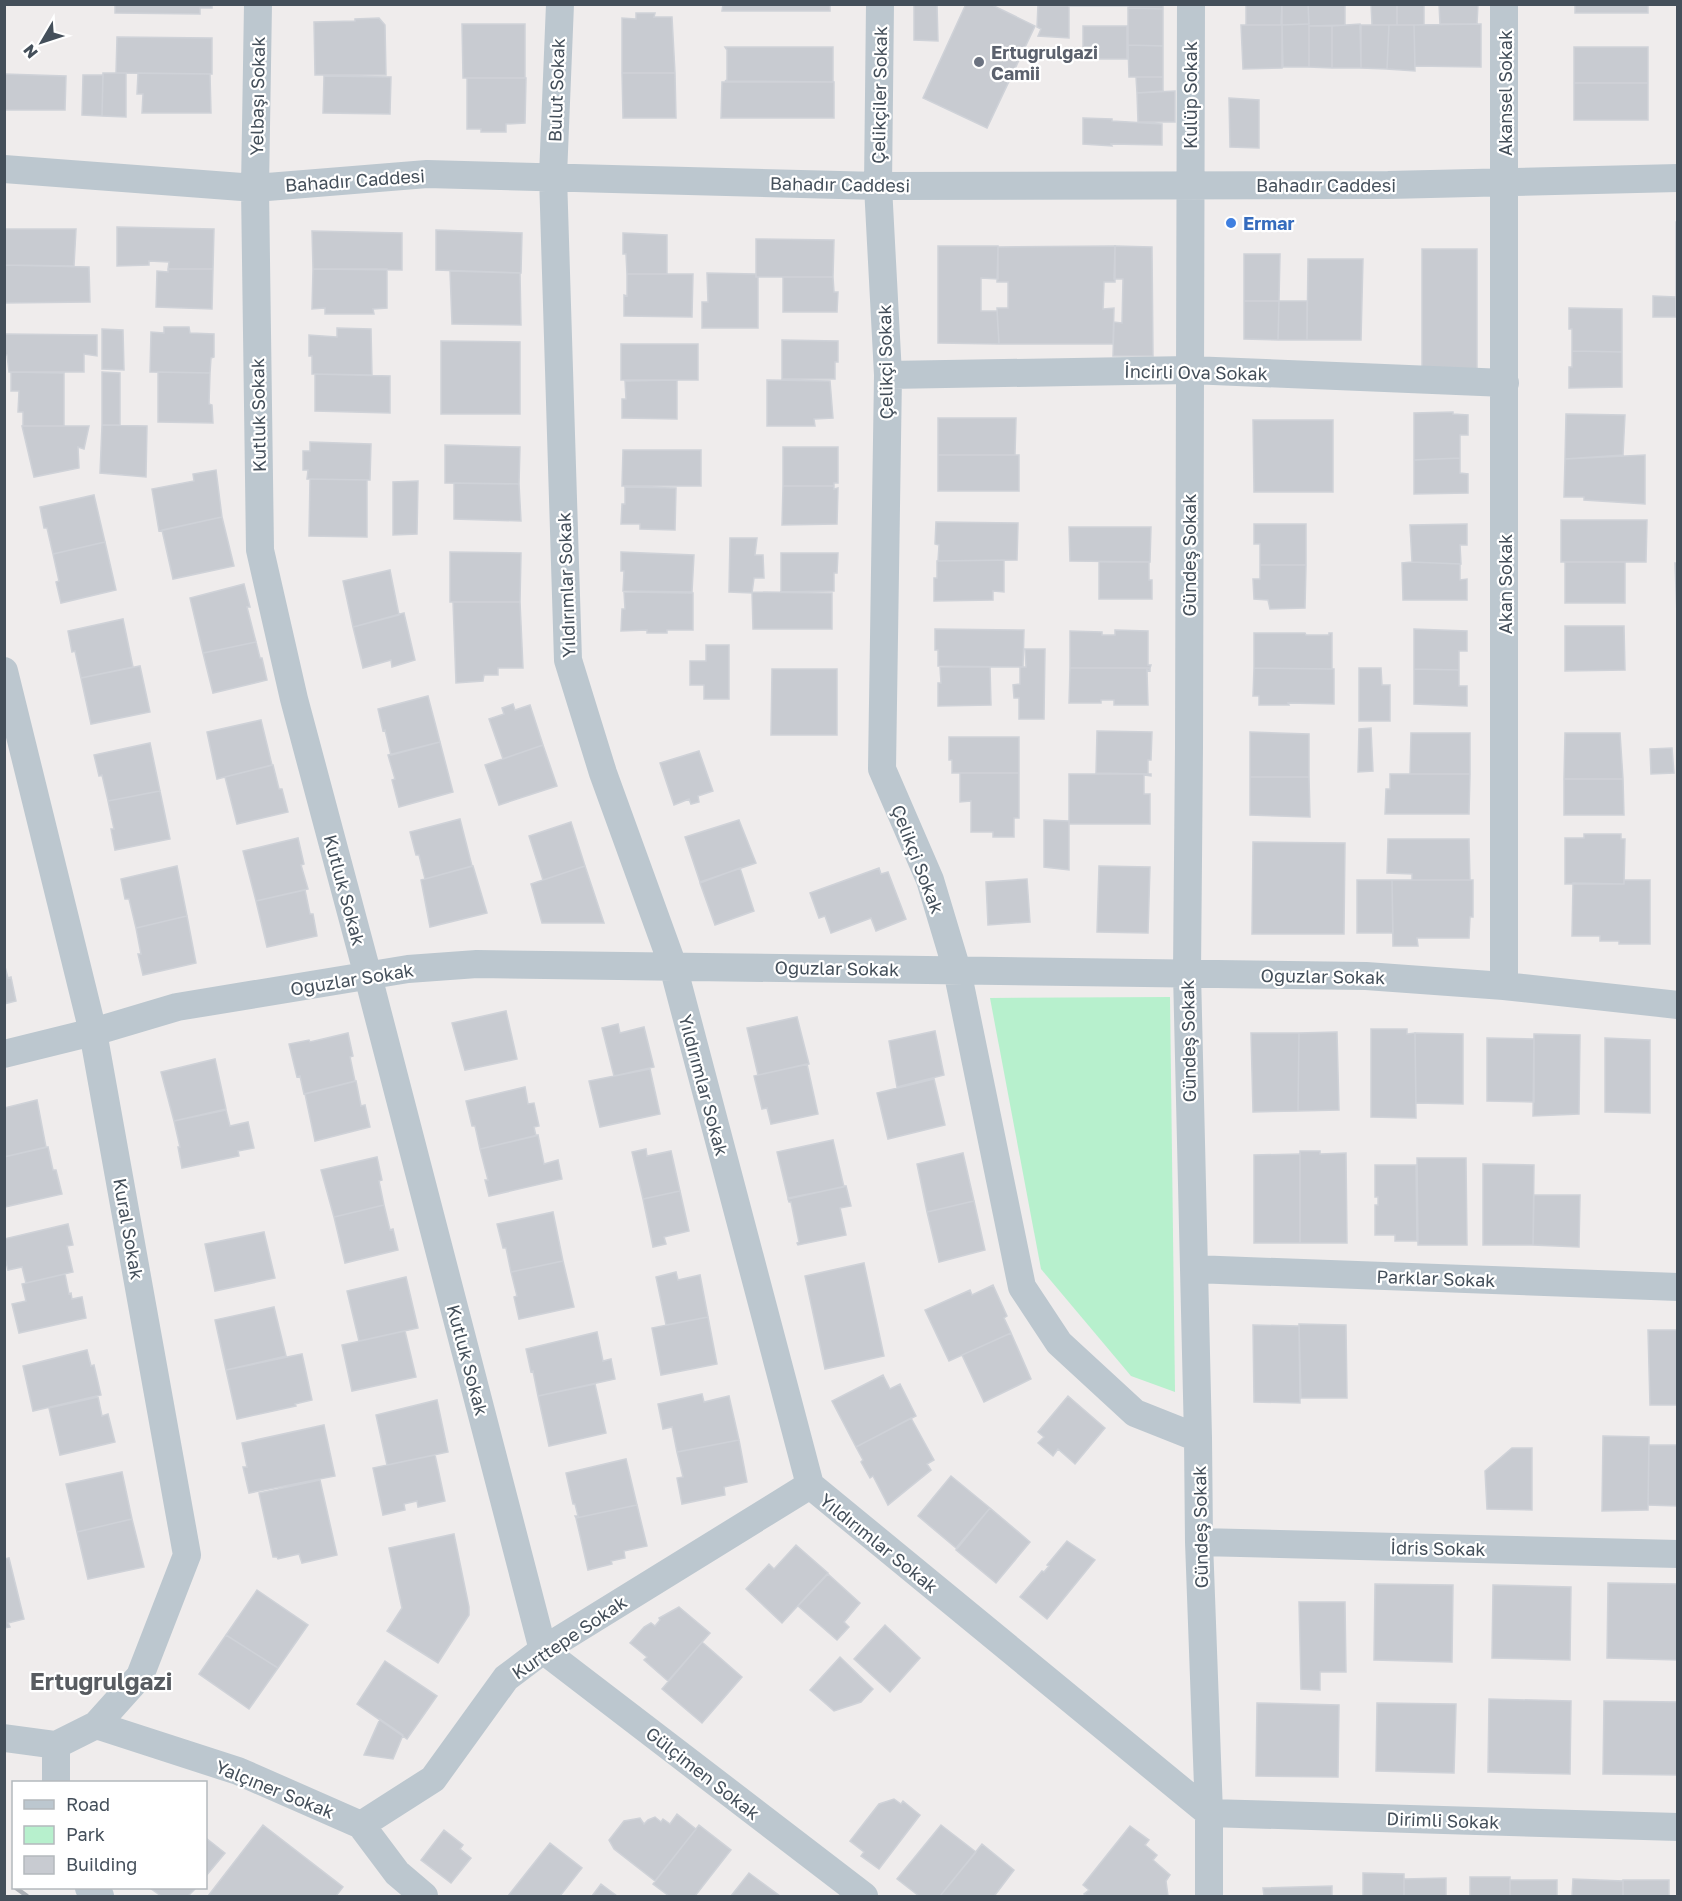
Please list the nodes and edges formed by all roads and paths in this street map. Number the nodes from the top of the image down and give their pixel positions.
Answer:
1 (258, 4) edge
2 (560, 4) edge
3 (880, 4) edge
4 (1191, 4) edge
5 (1504, 4) edge
6 (4, 169) edge
7 (553, 176) junction
8 (1677, 178) edge
9 (1505, 182) junction
10 (1190, 185) junction
11 (878, 186) junction
12 (255, 188) junction
13 (1190, 370) junction
14 (888, 375) junction
15 (1505, 382) junction
16 (4, 671) edge
17 (673, 966) junction
18 (957, 970) junction
19 (1186, 973) junction
20 (368, 976) junction
21 (1504, 986) junction
22 (1677, 1005) edge
23 (93, 1032) junction
24 (4, 1054) edge
25 (1194, 1269) junction
26 (1677, 1287) edge
27 (1198, 1438) junction
28 (810, 1485) junction
29 (1199, 1542) junction
30 (1677, 1554) edge
31 (543, 1650) junction
32 (96, 1725) junction
33 (4, 1738) edge
34 (56, 1745) junction
35 (56, 1781) edge
36 (1209, 1813) junction
37 (362, 1825) junction
38 (1677, 1827) edge
39 (424, 1896) edge
40 (864, 1896) edge
41 (1209, 1896) edge

1 - 12 street, Yelbaşı Sokak
2 - 7 street, Bulut Sokak
3 - 11 street, Çelikçiler Sokak
4 - 10 street, Kulüp Sokak
5 - 9 street, Akansel Sokak
6 - 12 street, Bahadır Caddesi
7 - 11 street, Bahadır Caddesi
7 - 12 street, Bahadır Caddesi
7 - 17 street, Yıldırımlar Sokak
8 - 9 street, Bahadır Caddesi
9 - 10 street, Bahadır Caddesi
9 - 15 street, Akan Sokak
10 - 11 street, Bahadır Caddesi
10 - 13 street, Gündeş Sokak
11 - 14 street, Çelikçi Sokak
12 - 20 street, Kutluk Sokak
13 - 14 street, İncirli Ova Sokak
13 - 15 street, İncirli Ova Sokak
13 - 19 street, Gündeş Sokak
14 - 18 street, Çelikçi Sokak
15 - 21 street, Akan Sokak
16 - 23 street, Kural Sokak
17 - 18 street, Oğuzlar Sokak
17 - 20 street, Oğuzlar Sokak
17 - 28 street, Yıldırımlar Sokak
18 - 19 street, Oğuzlar Sokak
18 - 27 street, Çelikçi Sokak
19 - 21 street, Oğuzlar Sokak
19 - 25 street, Gündeş Sokak
20 - 23 street, Oğuzlar Sokak
20 - 31 street, Kutluk Sokak
21 - 22 street, Oğuzlar Sokak
23 - 24 street, Oğuzlar Sokak
23 - 32 street, Kural Sokak
25 - 26 street, Parklar Sokak
25 - 27 street, Gündeş Sokak
27 - 29 street, Gündeş Sokak
28 - 31 street, Kurttepe Sokak
28 - 36 street, Yıldırımlar Sokak
29 - 30 street, İdris Sokak
29 - 36 street, Gündeş Sokak
31 - 37 street, Kurttepe Sokak
31 - 40 street, Gülçimen Sokak
32 - 34 street, Kural Sokak
32 - 37 street, Yalçıner Sokak
33 - 34 street
34 - 35 street
36 - 38 street, Dirimli Sokak
36 - 41 street, Gündeş Sokak
37 - 39 street

